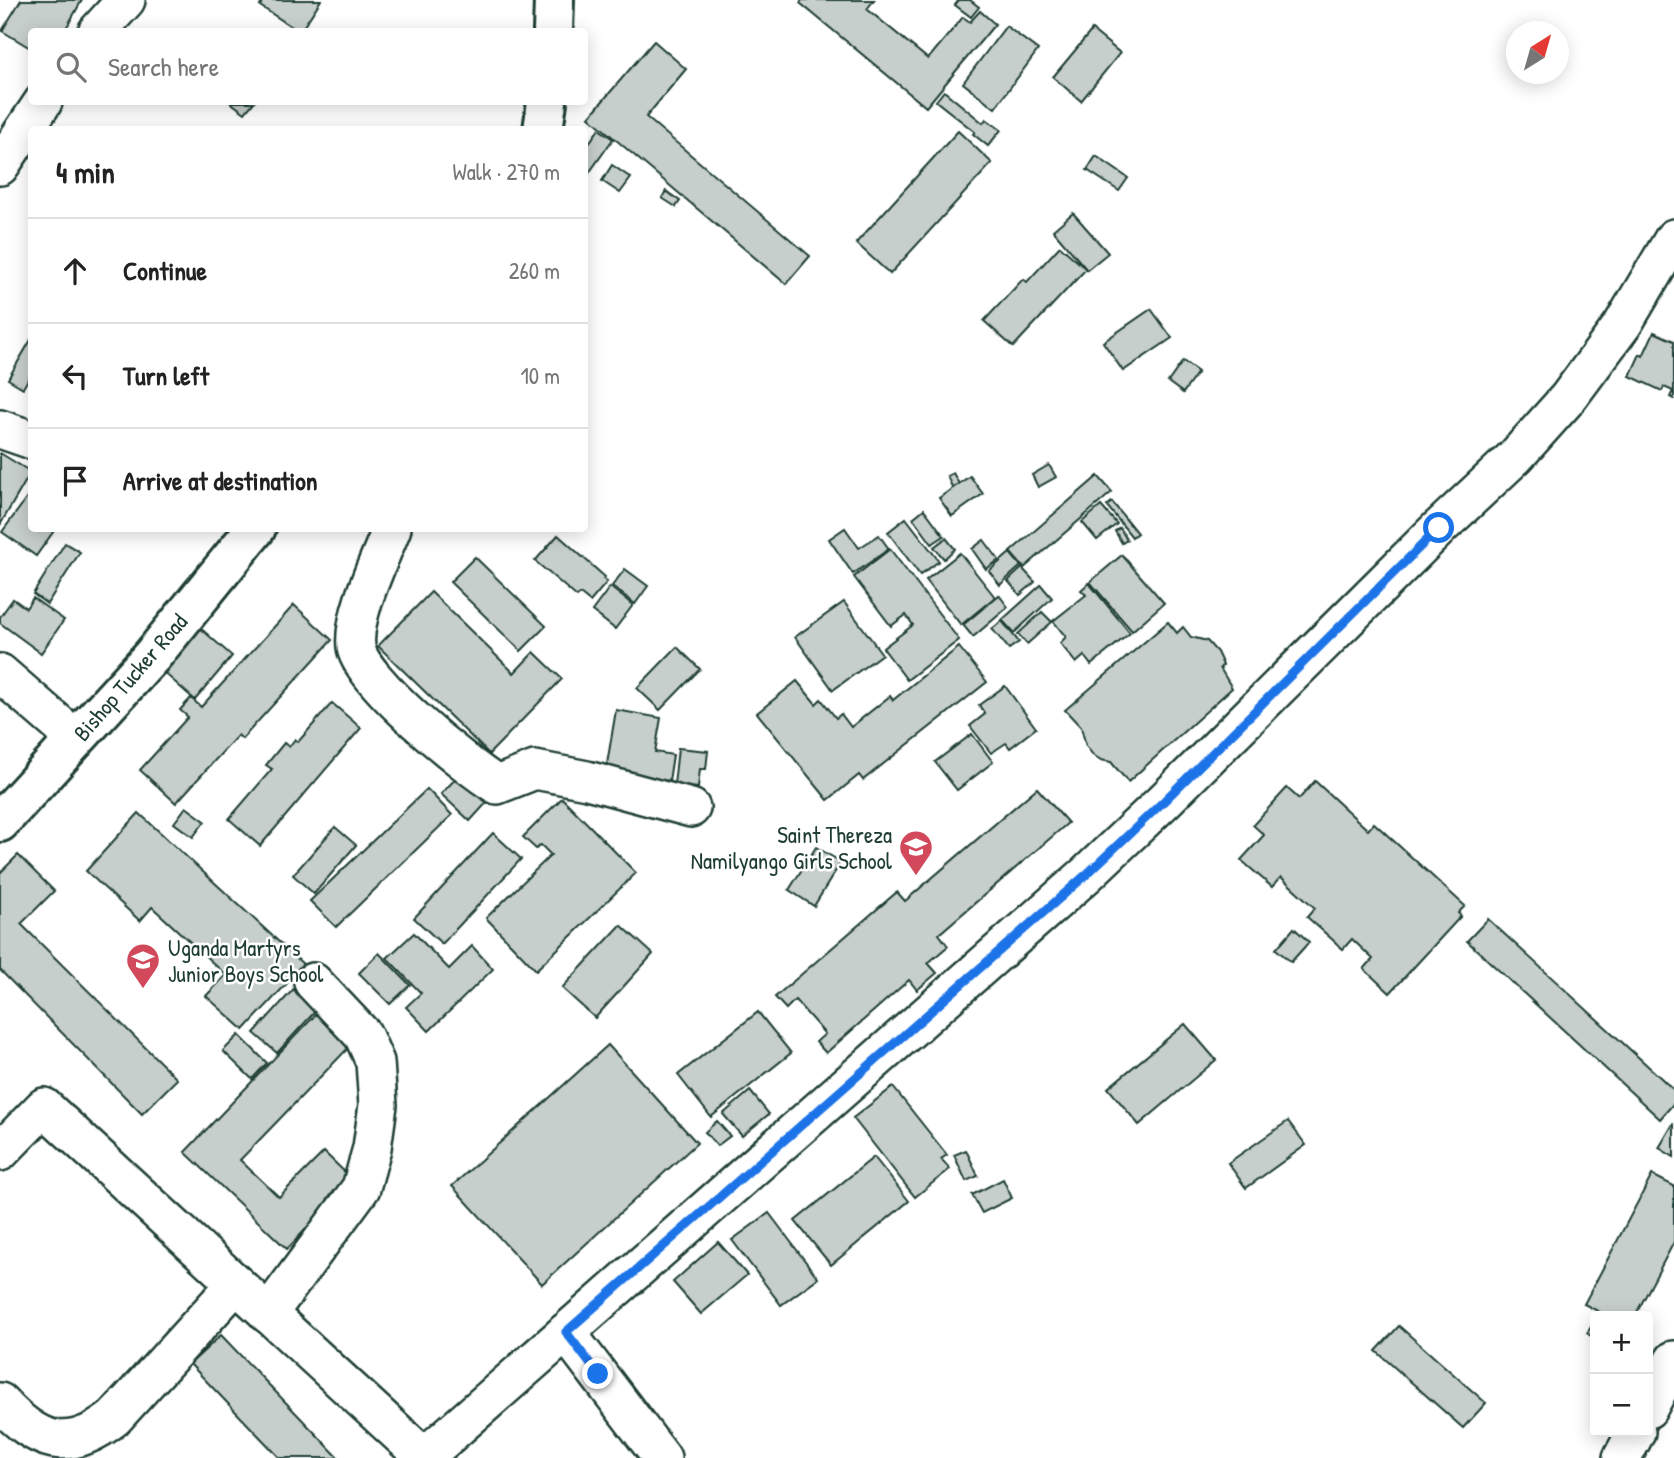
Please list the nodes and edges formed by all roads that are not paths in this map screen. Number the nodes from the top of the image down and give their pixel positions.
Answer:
1 (126, 0) edge
2 (554, 0) edge
3 (101, 28) edge
4 (554, 28) edge
5 (41, 105) edge
6 (547, 105) edge
7 (544, 126) edge
8 (0, 166) edge
9 (1674, 238) edge
10 (0, 429) edge
11 (28, 439) edge
12 (253, 532) edge
13 (390, 532) edge
14 (0, 673) edge
15 (76, 739) junction
16 (691, 808) dead end
17 (0, 822) edge
18 (313, 982) dead end
19 (0, 1152) edge
20 (236, 1284) junction
21 (268, 1314) junction
22 (566, 1332) junction
23 (1674, 1360) edge
24 (1653, 1400) edge
25 (0, 1402) edge
26 (1633, 1437) edge
27 (424, 1458) edge
28 (662, 1458) edge
29 (1622, 1458) edge

1 - 3 street
2 - 4 main road
5 - 8 street
6 - 7 main road
9 - 22 street
10 - 11 street
12 - 15 main road, Bishop Tucker Road
13 - 16 street
14 - 15 street
15 - 17 main road, Bishop Tucker Road
18 - 21 street
19 - 20 street
20 - 21 street
20 - 25 street
21 - 27 street
22 - 27 street
22 - 28 street
23 - 24 street
26 - 29 street

